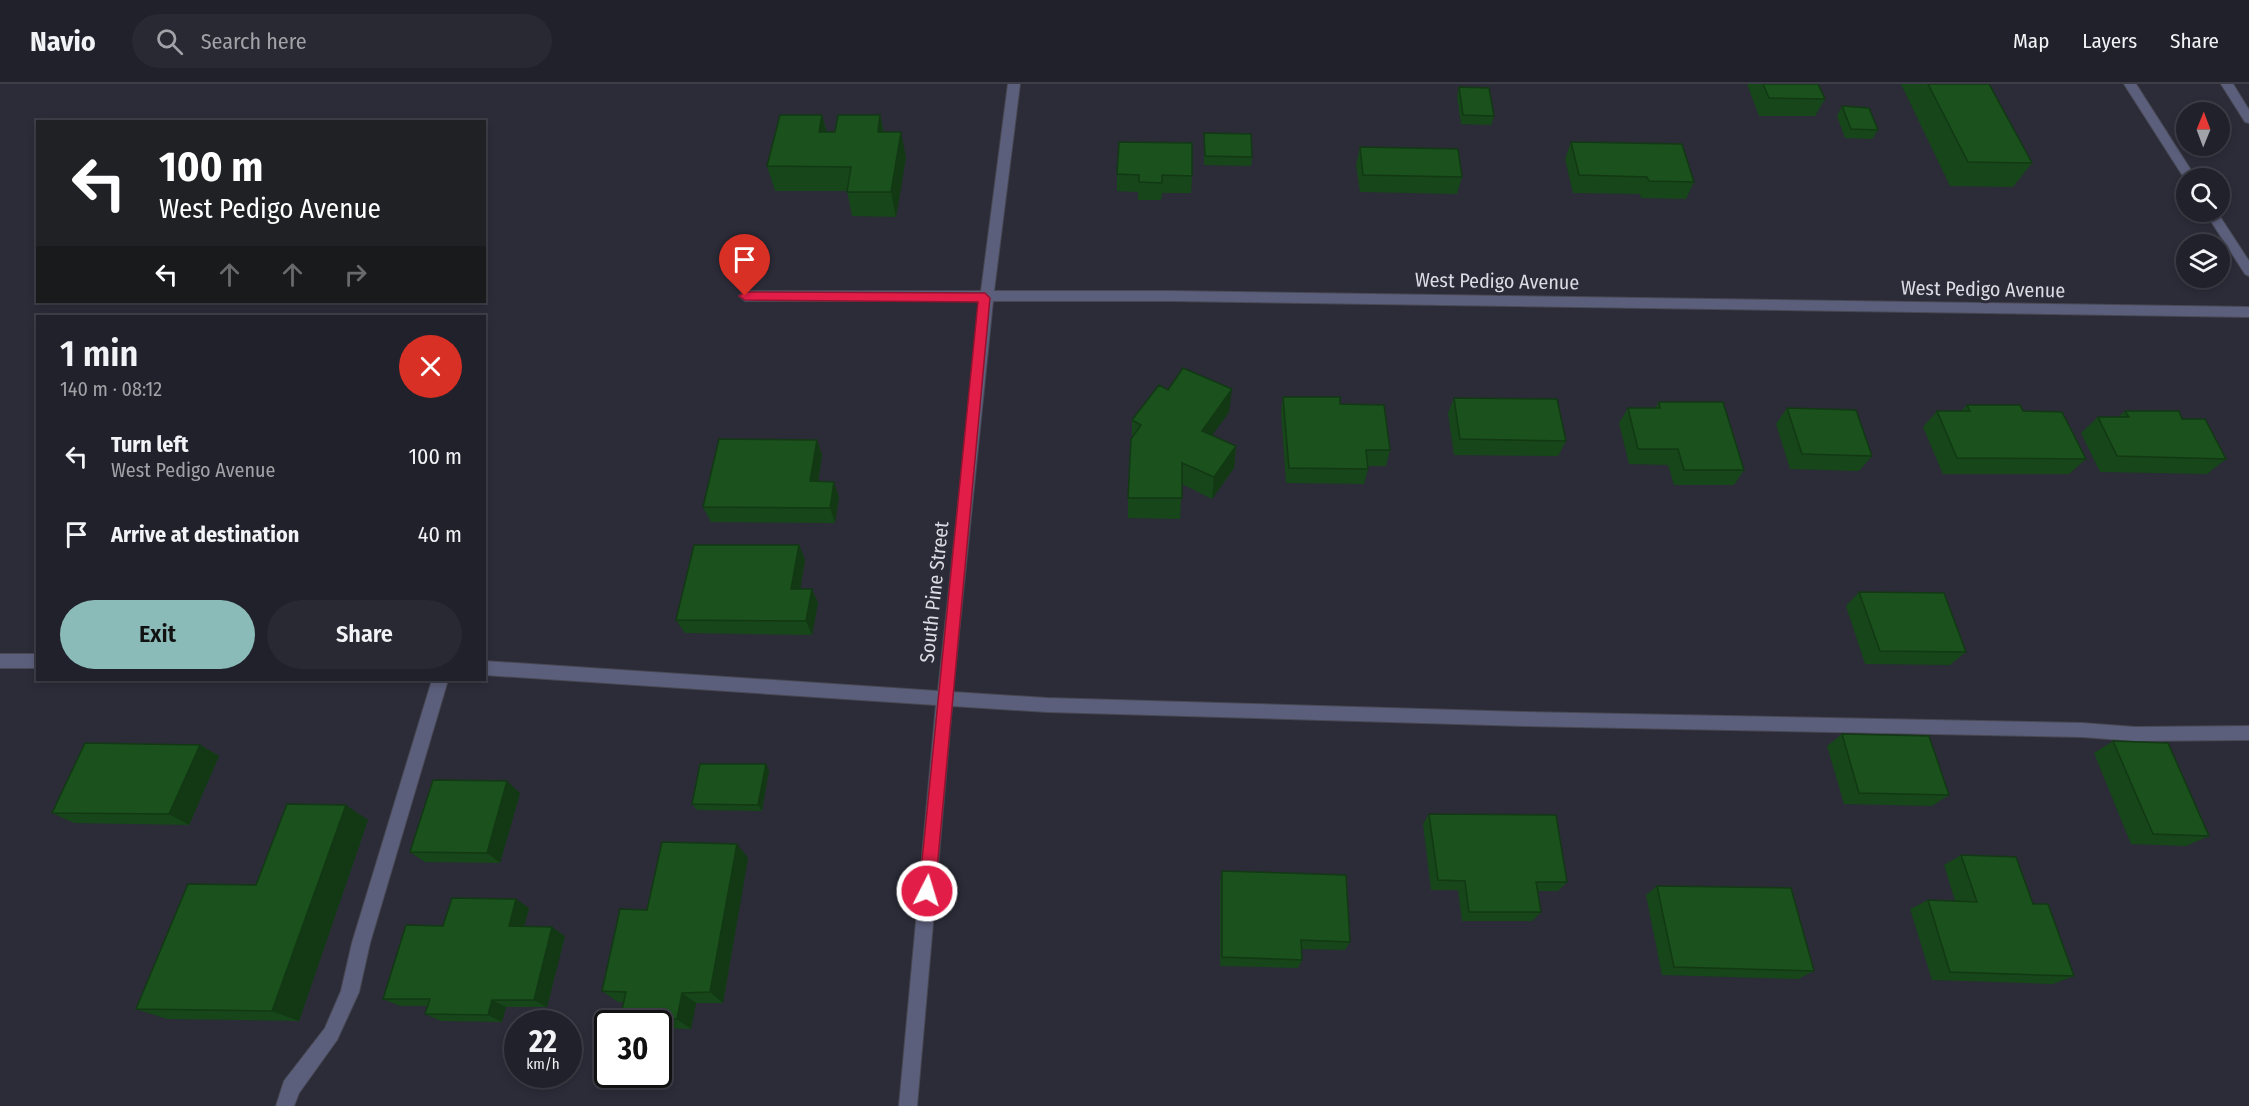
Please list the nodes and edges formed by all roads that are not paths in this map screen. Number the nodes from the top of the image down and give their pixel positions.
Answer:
1 (1014, 84) edge
2 (2130, 84) edge
3 (2227, 84) edge
4 (2249, 119) edge
5 (2184, 168) edge
6 (2217, 222) edge
7 (2249, 271) edge
8 (745, 296) dead end
9 (985, 298) junction
10 (2249, 312) edge
11 (0, 661) edge
12 (36, 661) edge
13 (486, 668) edge
14 (440, 681) edge
15 (944, 700) junction
16 (2249, 733) edge
17 (285, 1106) edge
18 (908, 1106) edge

1 - 9 street, South Pine Street
2 - 5 street
3 - 4 street
6 - 7 street
8 - 9 street, West Pedigo Avenue
9 - 10 street, West Pedigo Avenue
9 - 15 street, South Pine Street
11 - 12 street
13 - 15 street
14 - 17 street
15 - 16 street
15 - 18 street, South Pine Street

